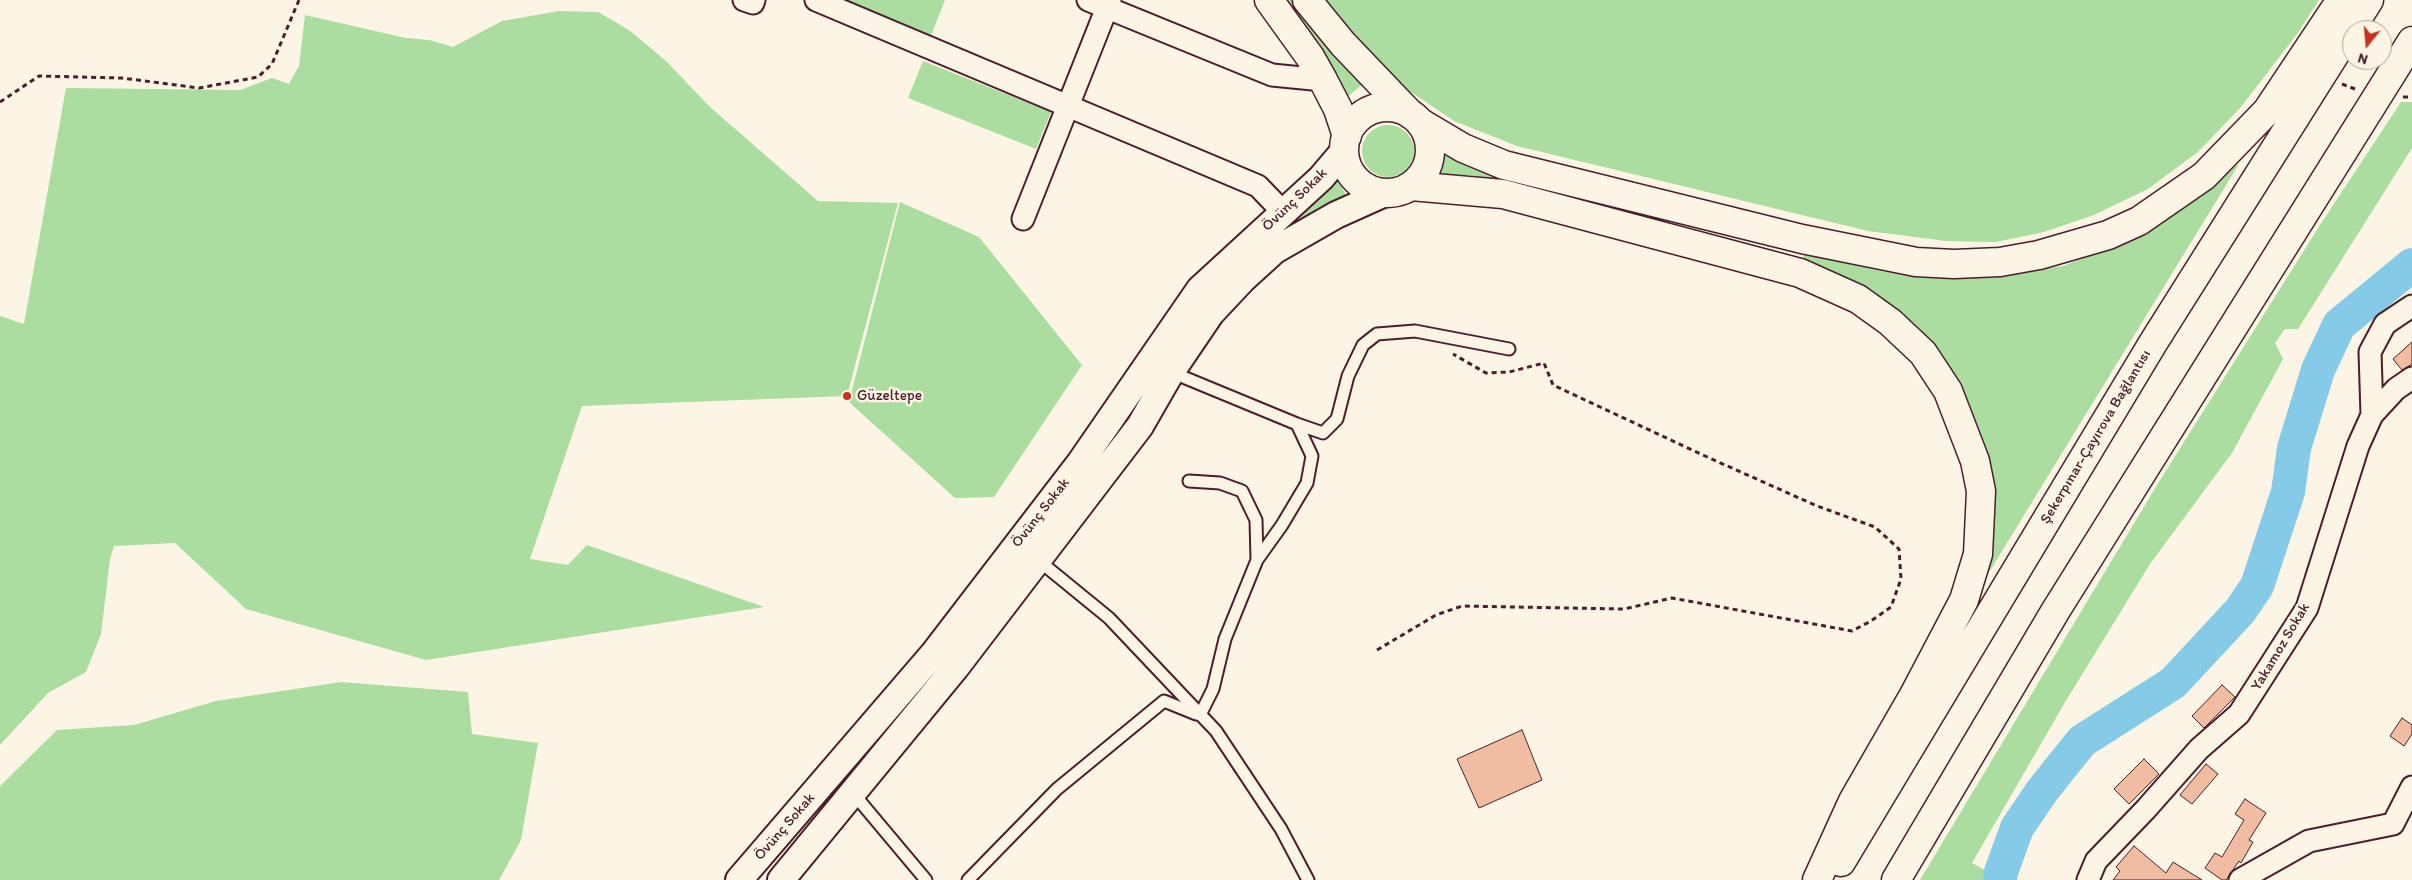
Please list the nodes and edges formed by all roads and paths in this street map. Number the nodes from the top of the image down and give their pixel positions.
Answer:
1 (299, 0) edge
2 (744, 0) edge
3 (754, 0) edge
4 (816, 0) edge
5 (1269, 0) edge
6 (1306, 0) edge
7 (2341, 0) edge
8 (2369, 0) edge
9 (1102, 3) edge
10 (2412, 41) edge
11 (1323, 80) junction
12 (0, 102) edge
13 (1068, 106) junction
14 (1416, 118) junction
15 (1345, 143) junction
16 (1411, 186) junction
17 (1384, 193) junction
18 (1283, 212) junction
19 (1023, 219) dead end
20 (2412, 306) edge
21 (1446, 336) junction
22 (1509, 349) dead end
23 (1170, 372) junction
24 (2412, 378) edge
25 (2372, 415) junction
26 (1297, 424) junction
27 (1189, 481) dead end
28 (1038, 560) junction
29 (1257, 560) junction
30 (1377, 650) dead end
31 (1200, 715) junction
32 (2412, 787) edge
33 (853, 793) junction
34 (739, 880) edge
35 (781, 880) edge
36 (926, 880) edge
37 (968, 880) edge
38 (1308, 880) edge
39 (1817, 880) edge
40 (1832, 880) edge
41 (1896, 880) edge
42 (2088, 880) edge
43 (2240, 880) edge

1 - 12 path
2 - 3 street
4 - 13 street
5 - 11 main road
6 - 14 main road
7 - 14 main road
8 - 40 main road, Şekerpınar-Çayırova Bağlantısı
9 - 11 street
9 - 13 street
10 - 41 main road
11 - 15 main road
13 - 18 street
13 - 19 street
14 - 15 main road
14 - 16 main road
15 - 17 main road
15 - 18 street, Övünç Sokak
16 - 17 main road
16 - 39 main road
17 - 23 street, Övünç Sokak
18 - 34 street, Övünç Sokak
20 - 25 street
21 - 22 lane
21 - 26 lane
21 - 30 path
23 - 26 lane
23 - 28 street, Övünç Sokak
24 - 25 street, Yakamoz Sokak
25 - 42 street, Yakamoz Sokak
26 - 29 lane
27 - 29 lane
28 - 31 lane
28 - 33 street, Övünç Sokak
29 - 31 lane
31 - 37 lane
31 - 38 lane
32 - 43 street
33 - 35 street, Övünç Sokak
33 - 36 lane

